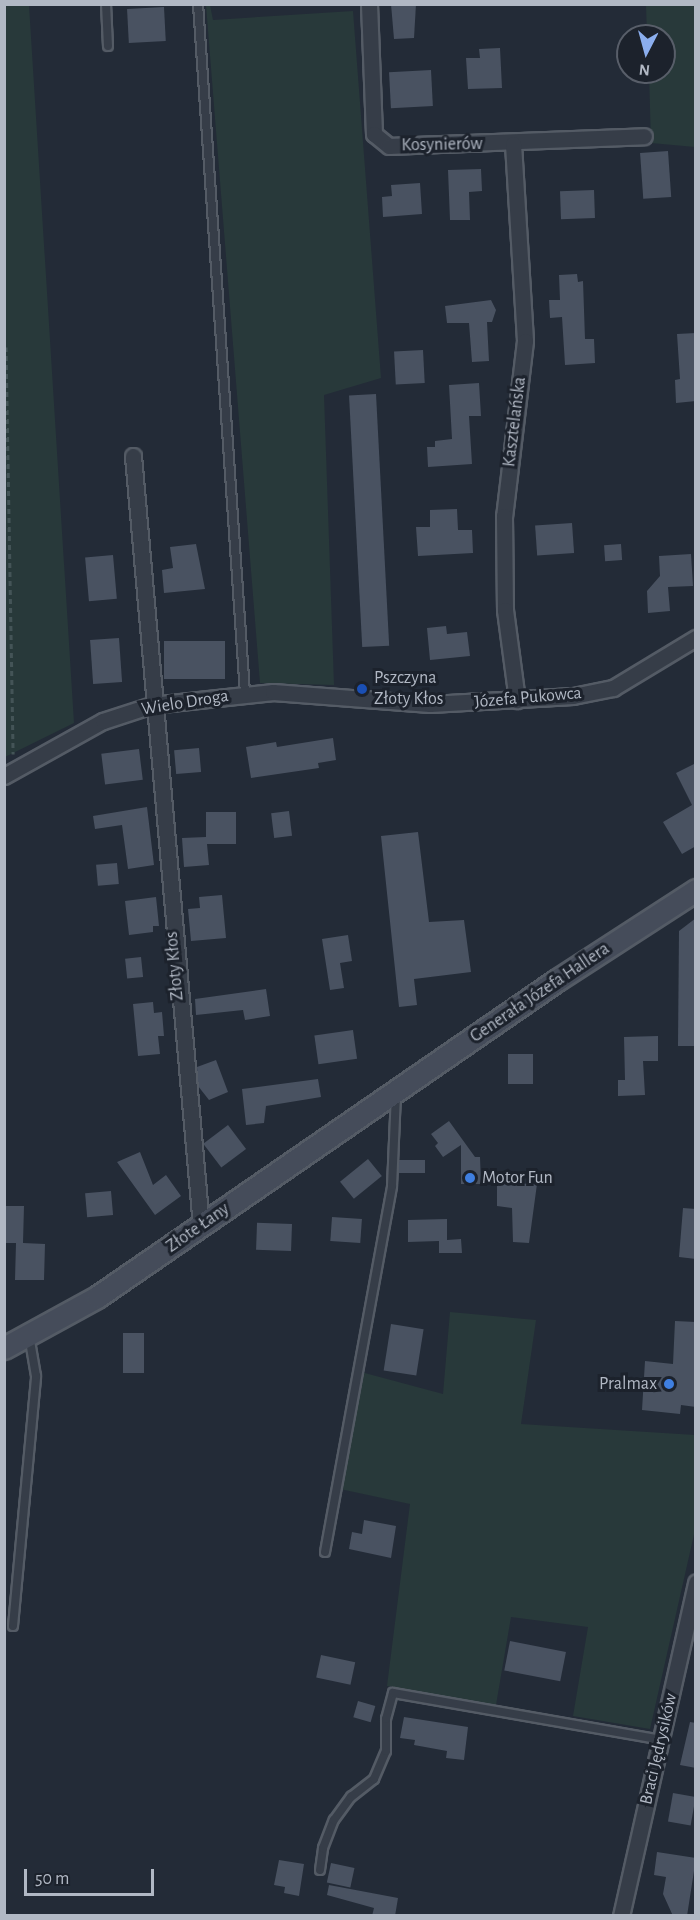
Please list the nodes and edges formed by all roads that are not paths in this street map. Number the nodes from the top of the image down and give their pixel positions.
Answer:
1 (106, 4) edge
2 (198, 4) edge
3 (369, 4) edge
4 (108, 46) dead end
5 (644, 136) dead end
6 (513, 144) junction
7 (133, 456) dead end
8 (696, 638) edge
9 (245, 693) junction
10 (345, 697) joint
11 (517, 700) junction
12 (152, 705) junction
13 (9, 773) edge
14 (696, 890) edge
15 (391, 1096) junction
16 (201, 1226) junction
17 (29, 1334) junction
18 (4, 1348) edge
19 (325, 1552) dead end
20 (696, 1582) edge
21 (13, 1626) dead end
22 (662, 1740) junction
23 (320, 1870) dead end
24 (621, 1916) edge

1 - 4 lane
2 - 9 lane
3 - 6 street, Kosynierów
5 - 6 street, Kosynierów
6 - 11 street, Kasztelańska
7 - 12 street, Złoty Kłos
8 - 11 street, Józefa Pukowca
9 - 10 street, Wielo Droga
9 - 12 street, Wielo Droga
10 - 11 street, Józefa Pukowca
12 - 13 street, Wielo Droga
12 - 16 street, Złoty Kłos
14 - 15 street, Generała Józefa Hallera
15 - 16 street, Złote Łany
15 - 19 lane
16 - 17 street, Złote Łany
17 - 18 street, Złote Łany
17 - 21 lane
20 - 22 street, Braci Jędrysików
22 - 23 lane
22 - 24 street, Braci Jędrysików

